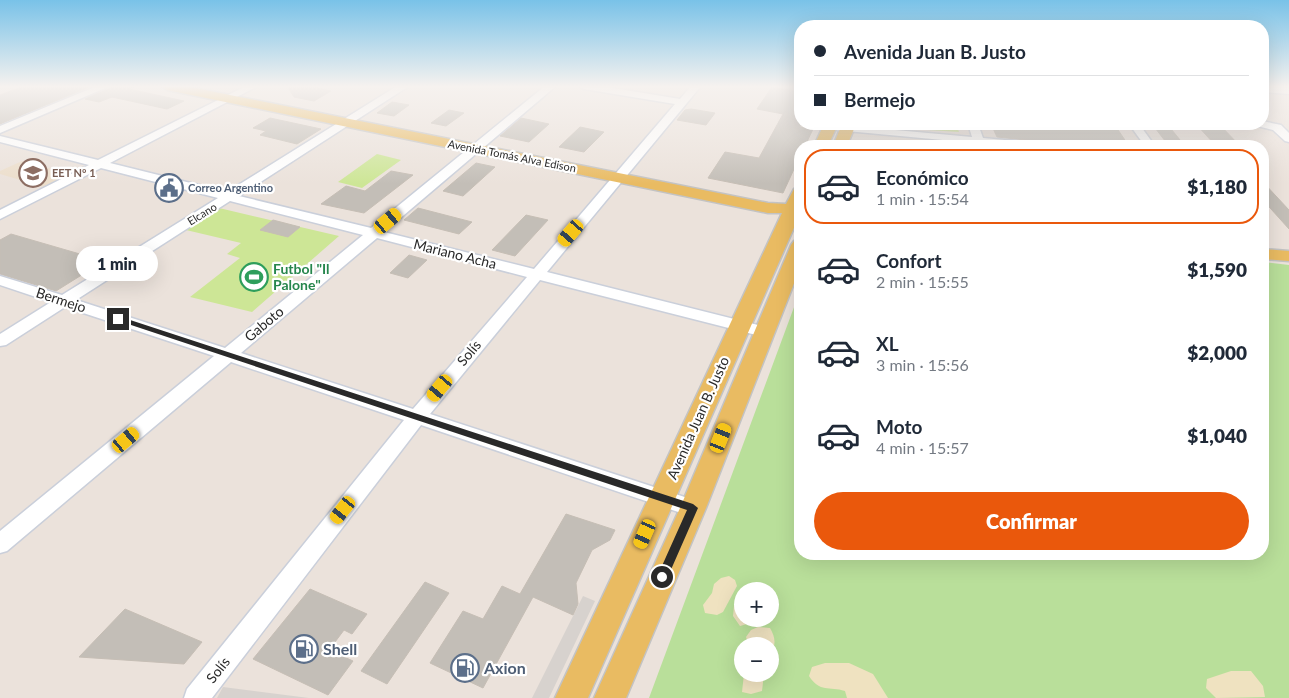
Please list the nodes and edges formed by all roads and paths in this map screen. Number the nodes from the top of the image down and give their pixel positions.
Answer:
1 (27, 119) edge
2 (190, 119) edge
3 (351, 119) joint
4 (512, 119) edge
5 (668, 119) edge
6 (1269, 126) edge
7 (1276, 127) junction
8 (1289, 128) edge
9 (0, 130) edge
10 (871, 130) edge
11 (0, 139) edge
12 (1289, 139) edge
13 (950, 140) edge
14 (480, 145) junction
15 (100, 164) junction
16 (623, 174) junction
17 (229, 197) junction
18 (787, 204) edge
19 (0, 215) edge
20 (374, 233) junction
21 (1269, 255) edge
22 (1289, 256) edge
23 (794, 260) edge
24 (535, 274) junction
25 (0, 280) edge
26 (64, 301) junction
27 (739, 326) junction
28 (764, 332) junction
29 (0, 341) edge
30 (228, 354) junction
31 (417, 416) junction
32 (662, 498) junction
33 (693, 508) junction
34 (3, 538) edge
35 (196, 698) edge
36 (572, 698) edge
37 (610, 698) edge

1 - 9 street
2 - 15 street
3 - 14 main road, Avenida Tomás Alva Edison
3 - 17 street, Elcano
4 - 14 street, Gaboto
5 - 16 street, Solís
6 - 7 street
7 - 8 street
7 - 12 street
10 - 13 street
11 - 15 street, Mariano Acha
14 - 16 main road, Avenida Tomás Alva Edison
14 - 20 street, Gaboto
15 - 17 street, Mariano Acha
15 - 19 street
16 - 18 main road, Avenida Tomás Alva Edison
16 - 24 street, Solís
17 - 20 street, Mariano Acha
17 - 26 street, Elcano
18 - 27 main road, Avenida Juan B. Justo
20 - 24 street, Mariano Acha
20 - 30 street, Gaboto
21 - 22 main road
23 - 28 main road, Avenida Juan B. Justo
24 - 27 street, Mariano Acha
24 - 31 street, Solís
25 - 26 street, Bermejo
26 - 29 street, Elcano
26 - 30 street, Bermejo
27 - 28 street, Mariano Acha
27 - 32 main road, Avenida Juan B. Justo
28 - 33 main road, Avenida Juan B. Justo
30 - 31 street, Bermejo
30 - 34 street, Gaboto
31 - 32 street, Bermejo
31 - 35 street, Solís
32 - 33 street, Bermejo
32 - 36 main road, Avenida Juan B. Justo
33 - 37 main road, Avenida Juan B. Justo

